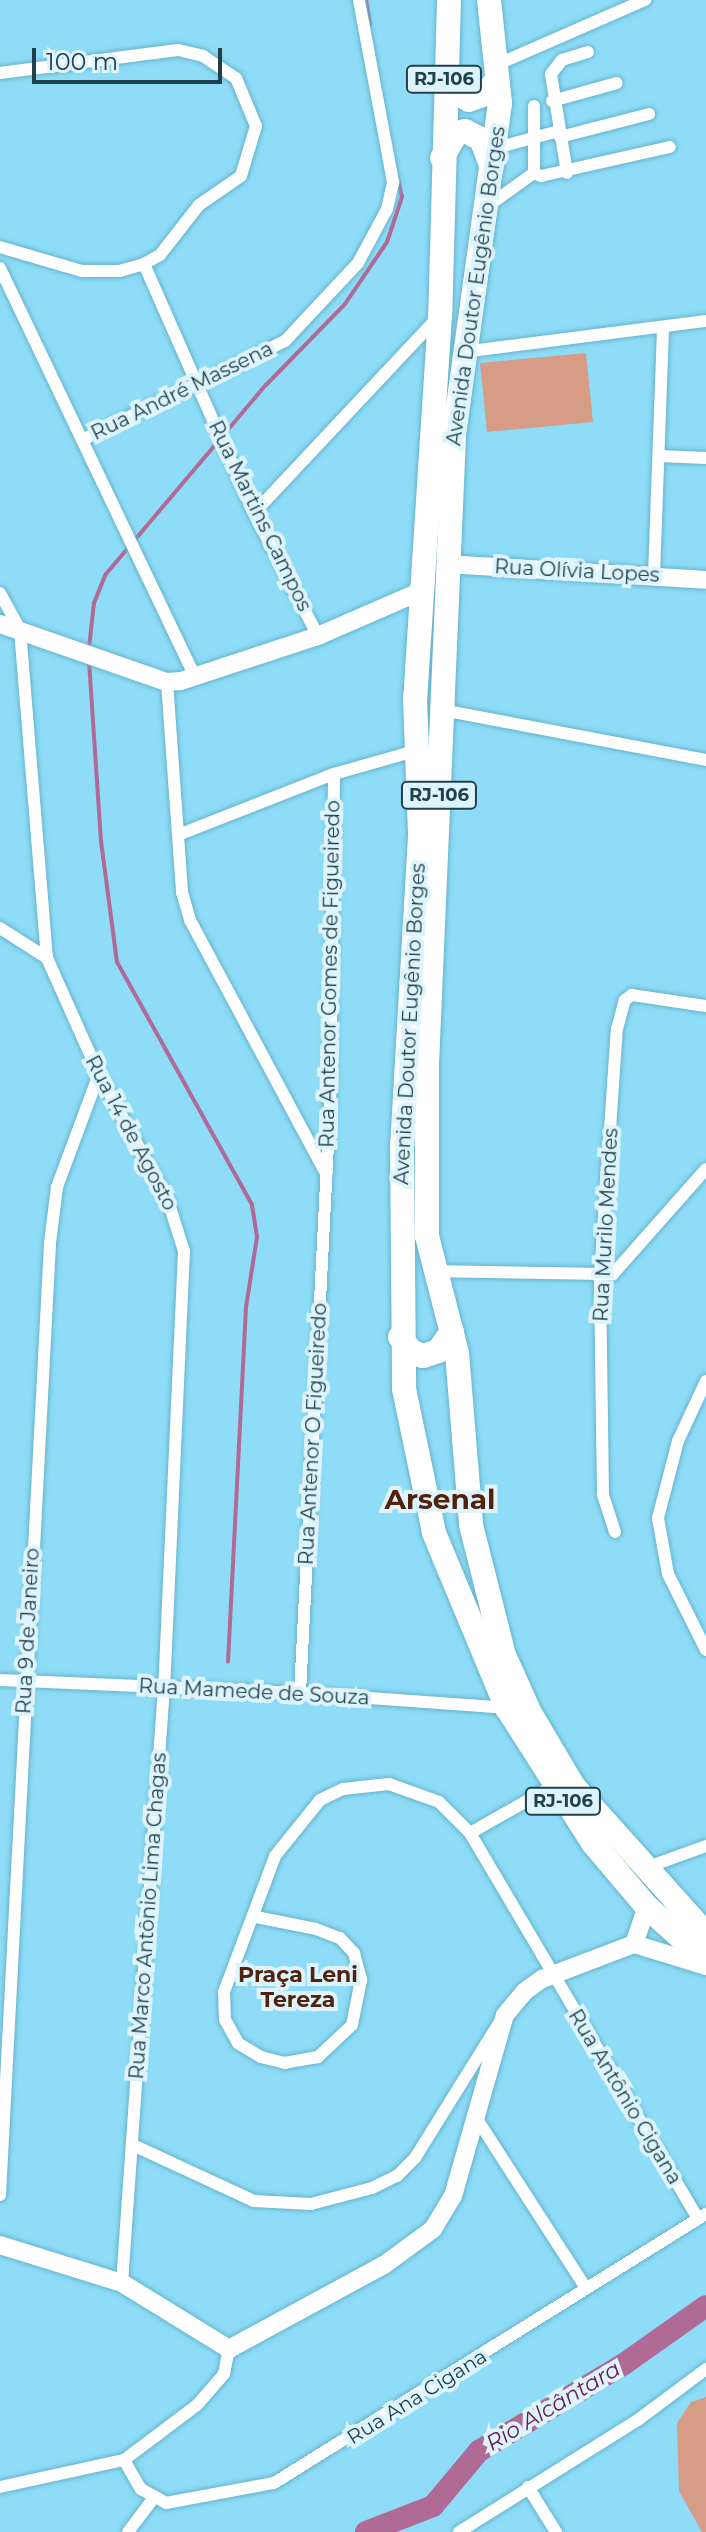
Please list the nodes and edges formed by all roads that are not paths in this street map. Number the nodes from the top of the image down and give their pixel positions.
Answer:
1 (359, 0) edge
2 (449, 0) edge
3 (489, 0) edge
4 (645, 0) edge
5 (588, 52) dead end
6 (445, 69) junction
7 (497, 72) junction
8 (0, 73) edge
9 (617, 83) dead end
10 (552, 101) junction
11 (534, 106) dead end
12 (649, 114) dead end
13 (559, 134) junction
14 (537, 139) junction
15 (670, 147) dead end
16 (494, 157) junction
17 (442, 158) junction
18 (534, 173) junction
19 (567, 173) junction
20 (486, 207) junction
21 (0, 247) edge
22 (144, 264) junction
23 (0, 268) edge
24 (440, 315) junction
25 (706, 321) edge
26 (663, 328) junction
27 (463, 352) junction
28 (198, 387) junction
29 (82, 440) junction
30 (659, 456) junction
31 (706, 458) edge
32 (254, 513) junction
33 (447, 564) junction
34 (654, 575) junction
35 (706, 580) edge
36 (419, 592) junction
37 (0, 593) edge
38 (0, 624) edge
39 (20, 630) junction
40 (318, 636) junction
41 (196, 679) junction
42 (167, 682) junction
43 (442, 710) junction
44 (415, 751) junction
45 (706, 760) edge
46 (334, 774) junction
47 (178, 835) junction
48 (0, 928) edge
49 (47, 958) junction
50 (706, 1006) edge
51 (99, 1074) junction
52 (706, 1169) edge
53 (327, 1175) junction
54 (434, 1271) junction
55 (600, 1276) junction
56 (452, 1332) junction
57 (400, 1337) junction
58 (706, 1381) edge
59 (615, 1532) dead end
60 (706, 1649) edge
61 (0, 1680) edge
62 (26, 1680) junction
63 (164, 1687) junction
64 (300, 1693) junction
65 (507, 1708) junction
66 (553, 1786) junction
67 (470, 1833) junction
68 (706, 1846) edge
69 (643, 1869) junction
70 (647, 1907) junction
71 (256, 1917) junction
72 (706, 1934) edge
73 (634, 1944) junction
74 (706, 1960) edge
75 (706, 1966) edge
76 (552, 1975) junction
77 (505, 2015) junction
78 (475, 2116) junction
79 (135, 2146) junction
80 (0, 2195) edge
81 (702, 2216) edge
82 (0, 2245) edge
83 (122, 2283) junction
84 (586, 2288) junction
85 (229, 2349) junction
86 (706, 2369) edge
87 (124, 2460) junction
88 (0, 2487) edge
89 (528, 2487) junction
90 (152, 2500) junction
91 (128, 2532) edge
92 (459, 2532) edge
93 (556, 2532) edge

1 - 28 street, Rua André Massena
2 - 6 highway, Avenida Doutor Eugênio Borges / RJ-106
3 - 7 highway, Avenida Doutor Eugênio Borges / RJ-106
4 - 7 street
5 - 10 street
6 - 7 highway
6 - 17 highway, Avenida Doutor Eugênio Borges / RJ-106
7 - 16 highway, Avenida Doutor Eugênio Borges / RJ-106
8 - 22 street
9 - 10 street
10 - 13 street
11 - 14 street
12 - 13 street
13 - 14 street
13 - 19 street
14 - 16 street
14 - 18 street
15 - 19 street
16 - 17 highway
16 - 20 highway, Avenida Doutor Eugênio Borges / RJ-106
17 - 24 highway, Avenida Doutor Eugênio Borges / RJ-106
18 - 19 street
18 - 20 street
20 - 27 highway, Avenida Doutor Eugênio Borges / RJ-106
21 - 22 street
22 - 28 street, Rua Martins Campos
23 - 29 street
24 - 32 street
24 - 36 highway, Avenida Doutor Eugênio Borges / RJ-106
25 - 26 street
26 - 27 street
26 - 30 street
27 - 33 highway, Avenida Doutor Eugênio Borges / RJ-106
28 - 29 street, Rua André Massena
28 - 32 street, Rua Martins Campos
29 - 41 street
30 - 31 street
30 - 34 street
32 - 40 street, Rua Martins Campos
33 - 34 street, Rua Olívia Lopes
33 - 43 highway, Avenida Doutor Eugênio Borges / RJ-106
34 - 35 street, Rua Olívia Lopes
36 - 40 street
36 - 44 highway, Avenida Doutor Eugênio Borges / RJ-106
37 - 39 street, Rua 14 de Agosto
38 - 39 street
39 - 42 street
39 - 49 street, Rua 14 de Agosto
40 - 41 street
41 - 42 street
42 - 47 street
43 - 45 street
43 - 54 highway, Avenida Doutor Eugênio Borges / RJ-106
44 - 46 street
44 - 57 highway, Avenida Doutor Eugênio Borges / RJ-106
46 - 47 street
46 - 53 street, Rua Antenor Gomes de Figueiredo
47 - 53 street
48 - 49 street
49 - 51 street, Rua 14 de Agosto
50 - 55 street, Rua Murilo Mendes
51 - 62 street, Rua 9 de Janeiro
51 - 63 street, Rua 14 de Agosto
52 - 55 street
53 - 64 street, Rua Antenor O Figueiredo
54 - 55 street
54 - 56 highway, Avenida Doutor Eugênio Borges / RJ-106
55 - 59 street, Rua Murilo Mendes
56 - 57 highway
56 - 69 highway, Avenida Doutor Eugênio Borges / RJ-106
57 - 65 highway, Avenida Doutor Eugênio Borges / RJ-106
58 - 60 street
61 - 62 street, Rua Mamede de Souza
62 - 63 street, Rua Mamede de Souza
62 - 80 street, Rua 9 de Janeiro
63 - 64 street, Rua Mamede de Souza
63 - 79 street, Rua Marco Antônio Lima Chagas
64 - 65 street, Rua Mamede de Souza
65 - 66 highway, Avenida Doutor Eugênio Borges / RJ-106
66 - 67 street
66 - 70 highway, Avenida Doutor Eugênio Borges / RJ-106
67 - 71 street, Rua Antônio Cigana
67 - 76 street, Rua Antônio Cigana
68 - 69 street
69 - 72 highway, Avenida Doutor Eugênio Borges / RJ-106
70 - 73 street
70 - 74 highway, Avenida Doutor Eugênio Borges / RJ-106
71 - 71 street
73 - 75 street
73 - 76 street
76 - 77 street
76 - 81 street, Rua Antônio Cigana
77 - 78 street
77 - 79 street
78 - 84 street
78 - 85 street
79 - 83 street, Rua Marco Antônio Lima Chagas
81 - 84 street, Rua Ana Cigana
82 - 83 street
83 - 85 street
84 - 90 street, Rua Ana Cigana
85 - 87 street
86 - 89 street
87 - 88 street
87 - 90 street
89 - 92 street
89 - 93 street
90 - 91 street

